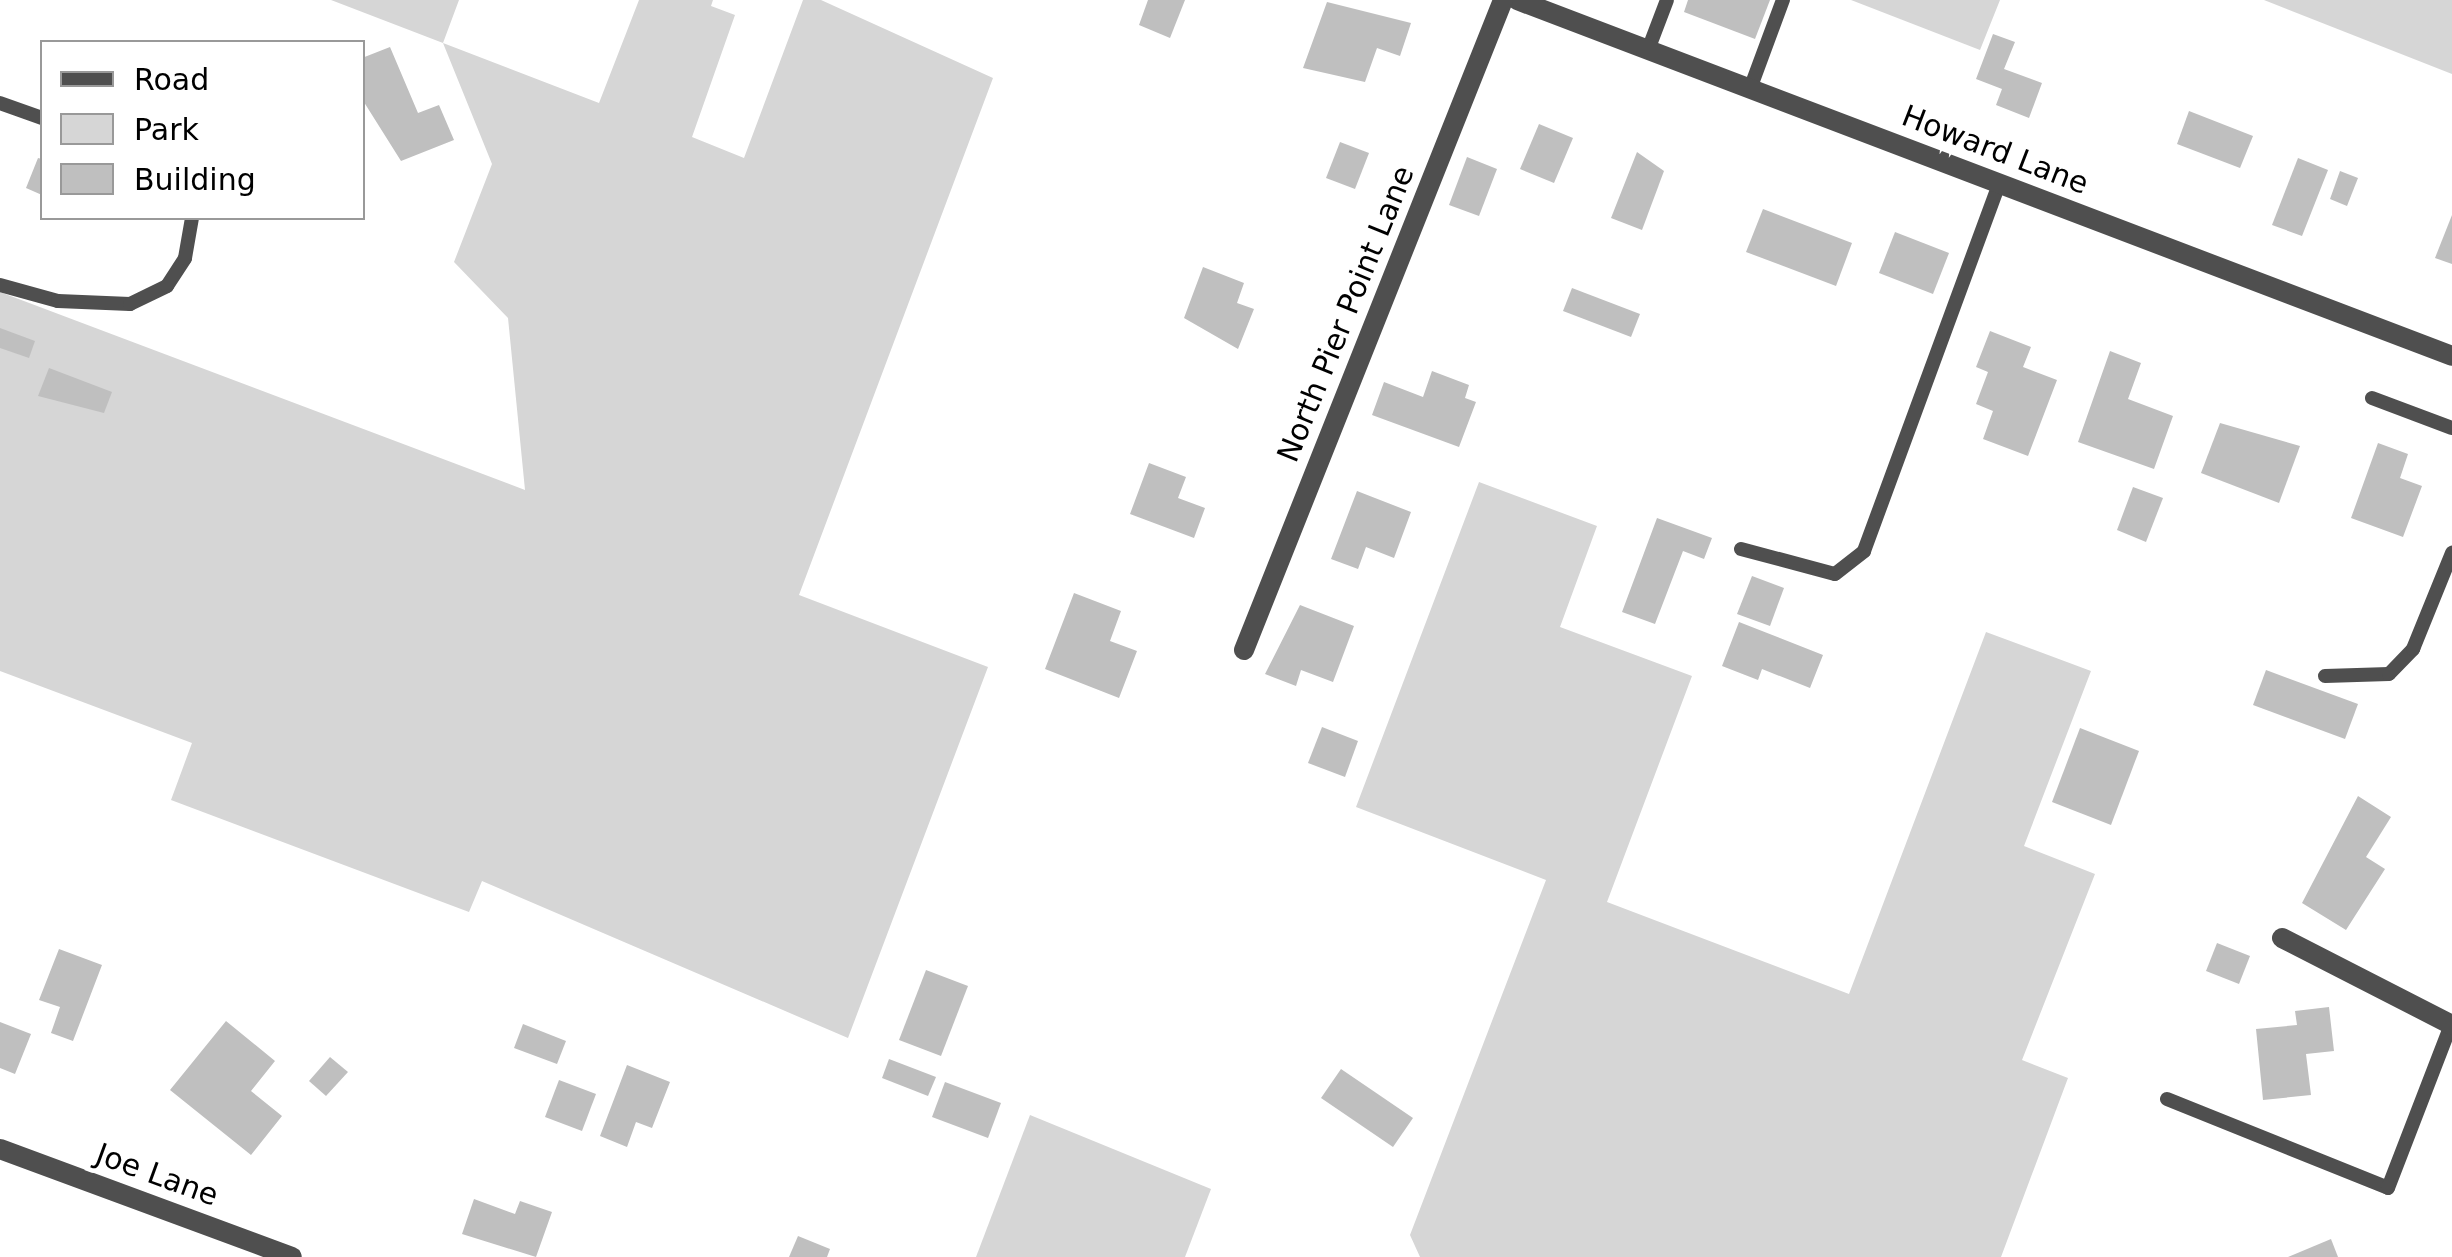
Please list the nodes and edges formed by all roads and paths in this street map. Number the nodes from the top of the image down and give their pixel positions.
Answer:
1 (1667, 0) edge
2 (1782, 0) edge
3 (1517, 1) edge
4 (1648, 50) junction
5 (1750, 89) junction
6 (0, 103) edge
7 (40, 117) edge
8 (1999, 184) junction
9 (192, 220) edge
10 (0, 285) edge
11 (2452, 356) edge
12 (2372, 398) dead end
13 (2452, 428) edge
14 (1740, 549) dead end
15 (2452, 552) edge
16 (1244, 650) dead end
17 (2326, 676) dead end
18 (2282, 938) dead end
19 (2452, 1025) edge
20 (2167, 1099) dead end
21 (0, 1148) edge
22 (292, 1257) edge

1 - 4 lane
2 - 5 lane
3 - 4 street, Howard Lane
3 - 16 street, North Pier Point Lane
4 - 5 street, Howard Lane
5 - 8 street, Howard Lane
6 - 7 lane
8 - 11 street, Howard Lane
8 - 14 lane
9 - 10 lane
12 - 13 lane
15 - 17 lane
18 - 19 street
19 - 20 lane
21 - 22 street, Joe Lane

